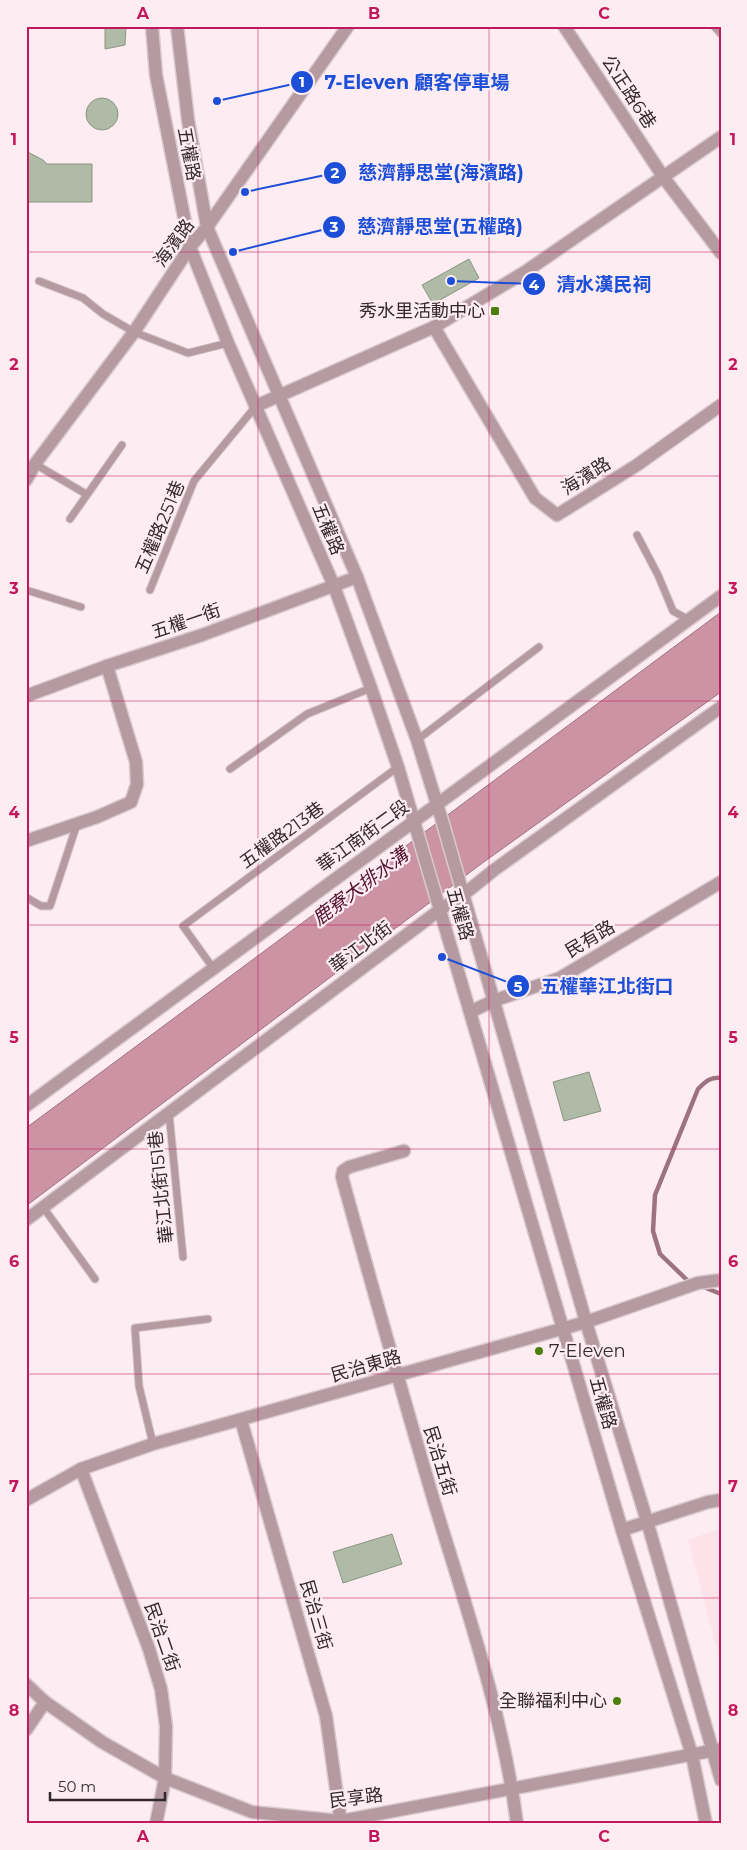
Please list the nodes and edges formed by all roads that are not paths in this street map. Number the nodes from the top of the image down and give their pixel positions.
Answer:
1 (152, 26) edge
2 (177, 26) edge
3 (348, 26) edge
4 (714, 26) edge
5 (569, 28) edge
6 (721, 34) edge
7 (721, 137) edge
8 (664, 178) junction
9 (207, 227) junction
10 (190, 247) junction
11 (721, 253) edge
12 (39, 281) dead end
13 (434, 327) junction
14 (134, 332) junction
15 (228, 343) junction
16 (281, 396) junction
17 (256, 406) junction
18 (721, 406) edge
19 (122, 445) dead end
20 (35, 464) junction
21 (26, 480) edge
22 (86, 494) junction
23 (70, 518) dead end
24 (638, 535) dead end
25 (357, 577) junction
26 (334, 586) junction
27 (26, 590) edge
28 (150, 590) dead end
29 (721, 596) edge
30 (80, 607) dead end
31 (689, 620) junction
32 (539, 647) dead end
33 (107, 666) junction
34 (371, 688) junction
35 (26, 696) edge
36 (721, 707) edge
37 (417, 740) junction
38 (398, 767) junction
39 (230, 769) dead end
40 (439, 811) junction
41 (414, 820) junction
42 (77, 824) junction
43 (26, 841) edge
44 (721, 882) edge
45 (462, 890) junction
46 (26, 897) edge
47 (439, 904) junction
48 (213, 968) junction
49 (493, 1001) junction
50 (470, 1012) junction
51 (26, 1106) edge
52 (169, 1114) junction
53 (404, 1151) dead end
54 (43, 1208) junction
55 (26, 1220) edge
56 (183, 1257) dead end
57 (95, 1279) dead end
58 (721, 1280) edge
59 (208, 1319) dead end
60 (586, 1322) junction
61 (562, 1328) junction
62 (396, 1376) junction
63 (241, 1420) junction
64 (153, 1444) junction
65 (82, 1469) junction
66 (26, 1500) edge
67 (721, 1500) edge
68 (647, 1521) junction
69 (622, 1530) junction
70 (26, 1684) edge
71 (44, 1702) junction
72 (26, 1730) edge
73 (717, 1750) edge
74 (692, 1755) junction
75 (165, 1778) junction
76 (721, 1780) edge
77 (512, 1788) junction
78 (341, 1822) edge
79 (156, 1824) edge
80 (517, 1824) edge
81 (706, 1824) edge

1 - 10 street, 五權路
2 - 9 street, 五權路
3 - 9 street, 海濱路
4 - 6 lane
5 - 8 street, 公正路6巷
7 - 8 street
8 - 11 street
8 - 13 street
9 - 10 street, 海濱路
9 - 16 street, 五權路
10 - 14 street, 海濱路
10 - 15 street, 五權路
12 - 14 lane
13 - 16 street
13 - 18 street, 海濱路
14 - 15 lane
14 - 20 street, 海濱路
15 - 17 street, 五權路
16 - 17 street
16 - 25 street, 五權路
17 - 26 street, 五權路
17 - 28 lane, 五權路251巷
19 - 22 lane
20 - 21 street, 海濱路
20 - 22 lane
22 - 23 lane
24 - 31 lane
25 - 26 street, 五權一街
25 - 37 street, 五權路
26 - 33 street, 五權一街
26 - 34 street, 五權路
27 - 30 lane
29 - 31 street, 華江南街二段
31 - 40 street, 華江南街二段
32 - 37 lane
33 - 35 street, 五權一街
33 - 42 street
34 - 38 street, 五權路
34 - 39 lane
36 - 45 street, 華江北街
37 - 40 street, 五權路
38 - 41 street, 五權路
38 - 48 lane, 五權路213巷
40 - 41 street, 華江南街二段
40 - 45 street, 五權路
41 - 47 street, 五權路
41 - 48 street, 華江南街二段
42 - 43 street
42 - 46 lane
44 - 49 street, 民有路
45 - 47 street, 華江北街
45 - 49 street, 五權路
47 - 50 street, 五權路
47 - 52 street, 華江北街
48 - 51 street, 華江南街二段
49 - 50 street, 民有路
49 - 60 street, 五權路
50 - 61 street, 五權路
52 - 54 street, 華江北街
52 - 56 lane, 華江北街151巷
53 - 62 street, 民治五街
54 - 55 street, 華江北街
54 - 57 lane
58 - 60 street, 民治東路
59 - 64 lane
60 - 61 street, 民治東路
60 - 68 street, 五權路
61 - 62 street, 民治東路
61 - 69 street, 五權路
62 - 63 street, 民治東路
62 - 77 street, 民治五街
63 - 64 street, 民治東路
63 - 78 street, 民治三街
64 - 65 street, 民治東路
65 - 66 street, 民治東路
65 - 75 street, 民治二街
67 - 68 street
68 - 69 street
68 - 73 street, 五權路
69 - 74 street, 五權路
70 - 71 street, 民享路
71 - 72 street
71 - 75 street, 民享路
73 - 74 street, 民享路
73 - 76 street, 五權路
74 - 77 street, 民享路
74 - 81 street, 五權路
75 - 78 street, 民享路
75 - 79 street, 民治二街
77 - 78 street, 民享路
77 - 80 street, 民治五街

